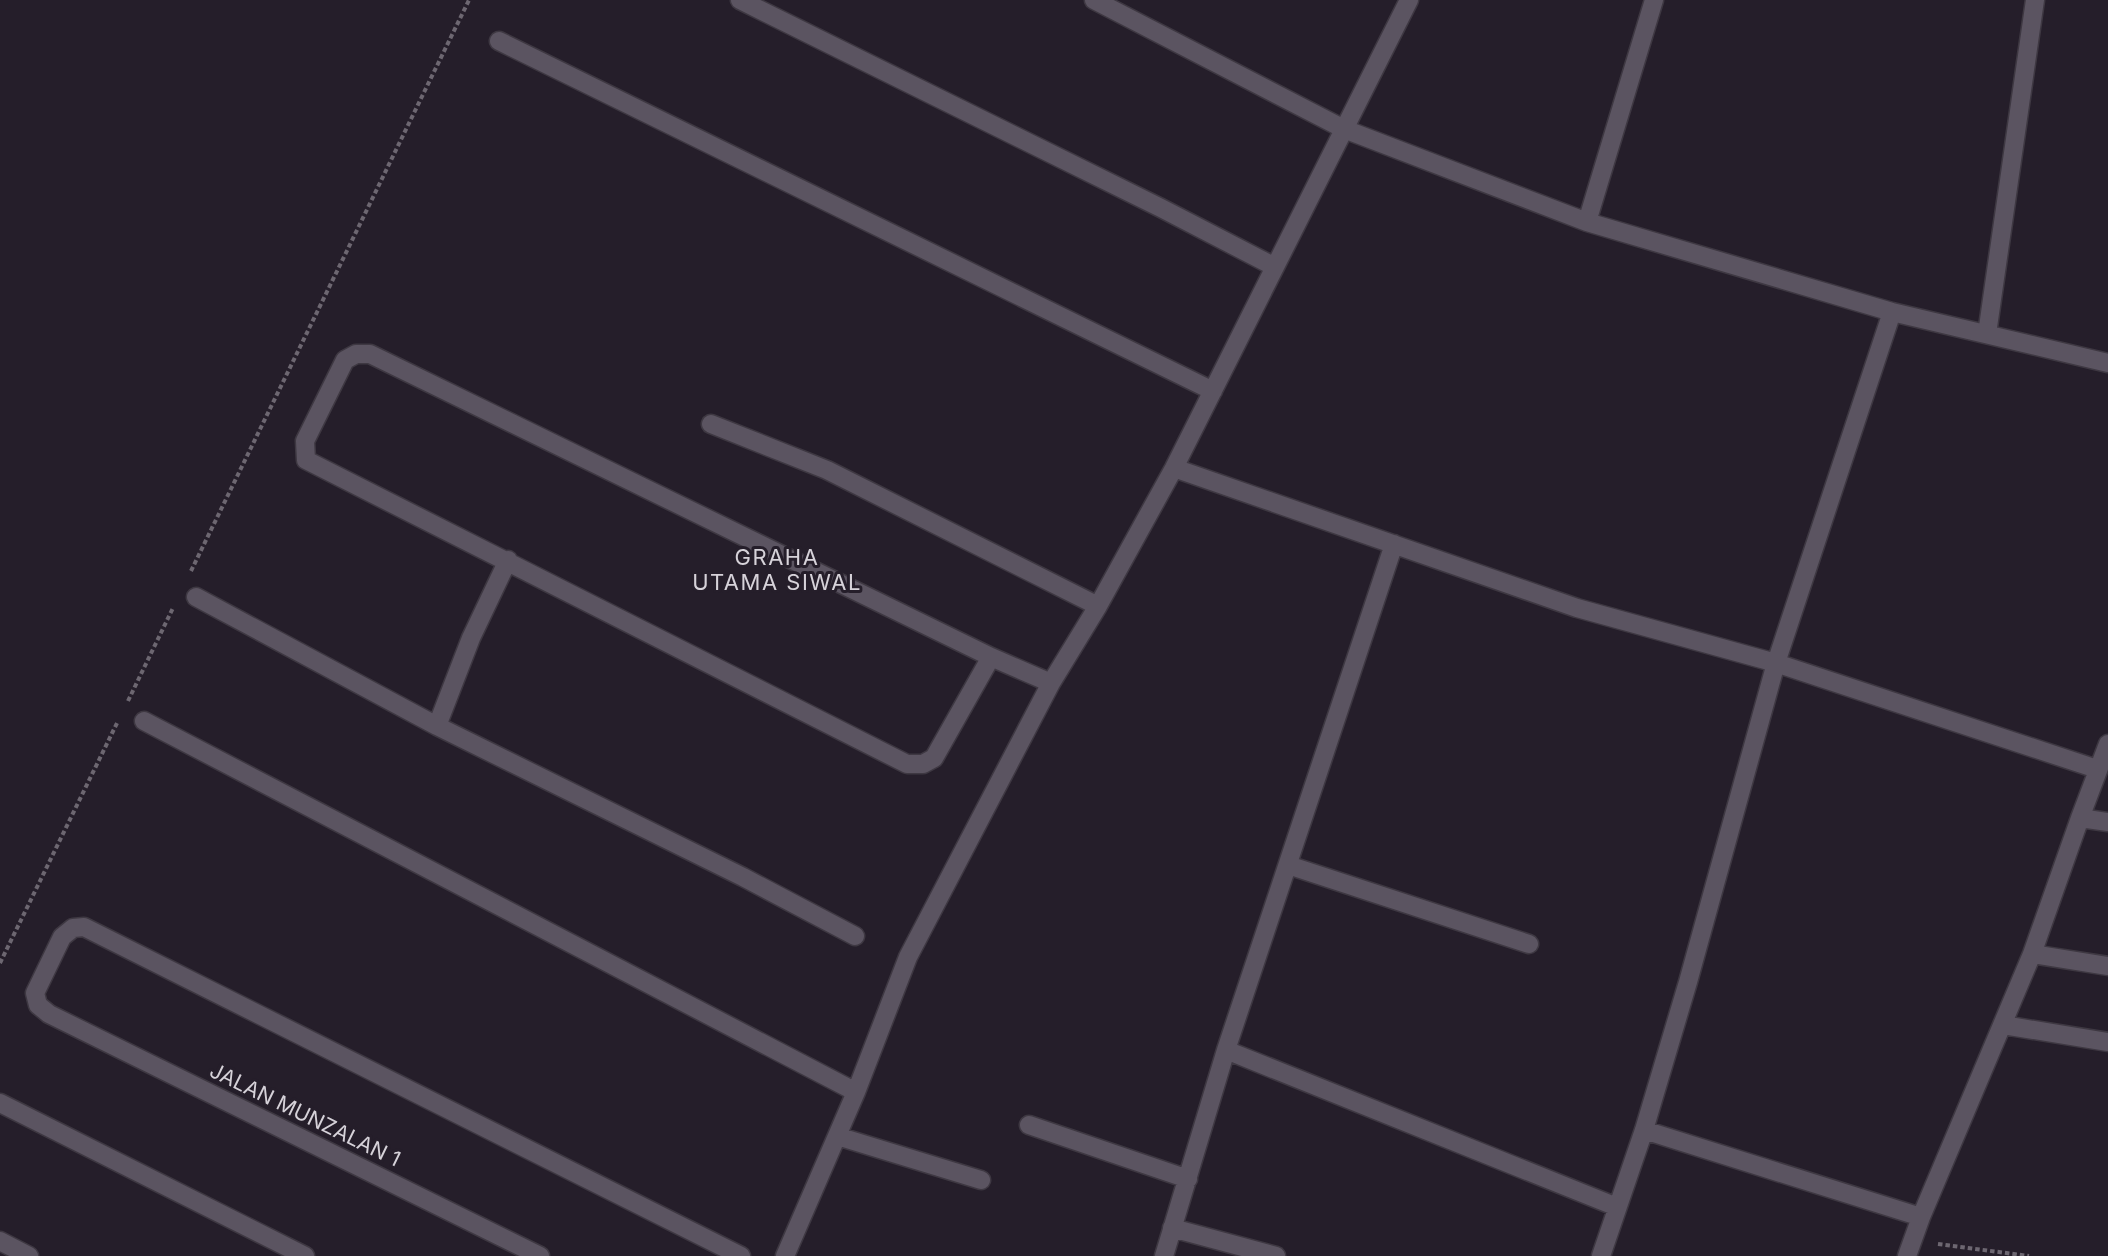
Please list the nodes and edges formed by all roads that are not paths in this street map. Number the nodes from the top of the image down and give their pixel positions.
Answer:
1 (740, 0) edge
2 (1094, 0) edge
3 (1409, 0) edge
4 (1654, 0) edge
5 (2035, 0) edge
6 (499, 41) dead end
7 (1344, 129) junction
8 (1587, 222) junction
9 (1275, 267) junction
10 (1892, 312) junction
11 (1987, 334) junction
12 (2108, 363) edge
13 (1213, 391) junction
14 (711, 424) dead end
15 (1174, 468) junction
16 (1394, 544) junction
17 (507, 560) junction
18 (196, 597) dead end
19 (1098, 606) junction
20 (991, 657) junction
21 (1776, 663) junction
22 (1051, 683) junction
23 (144, 721) dead end
24 (437, 726) junction
25 (2108, 744) edge
26 (2097, 769) junction
27 (2080, 818) junction
28 (2108, 822) edge
29 (1288, 865) junction
30 (855, 936) dead end
31 (1529, 944) dead end
32 (2032, 954) junction
33 (2108, 966) edge
34 (2003, 1025) junction
35 (2108, 1042) edge
36 (1226, 1050) junction
37 (856, 1092) junction
38 (0, 1102) edge
39 (1029, 1125) dead end
40 (1644, 1130) junction
41 (837, 1136) junction
42 (1188, 1179) junction
43 (981, 1180) dead end
44 (1617, 1207) junction
45 (1921, 1217) junction
46 (1172, 1228) junction
47 (0, 1241) edge
48 (1910, 1248) edge
49 (29, 1256) edge
50 (305, 1256) edge
51 (540, 1256) edge
52 (741, 1256) edge
53 (785, 1256) edge
54 (1164, 1256) edge
55 (1276, 1256) edge
56 (1601, 1256) edge

1 - 9 street
2 - 7 street
3 - 7 street
4 - 8 street
5 - 11 street
6 - 13 street
7 - 8 street
7 - 9 street
8 - 10 street
9 - 13 street
10 - 11 street
10 - 21 street
11 - 12 street
13 - 15 street
14 - 19 street
15 - 16 street
15 - 19 street
16 - 21 street
16 - 29 street
17 - 20 street
17 - 20 street
17 - 24 street
18 - 24 street
19 - 22 street
20 - 22 street
21 - 26 street
21 - 40 street
22 - 37 street
23 - 37 street
24 - 30 street
25 - 26 street
26 - 27 street
27 - 28 street
27 - 32 street
29 - 31 street
29 - 36 street
32 - 33 street
32 - 34 street
34 - 35 street
34 - 45 street
36 - 42 street
36 - 44 street
37 - 41 street
38 - 50 street
39 - 42 street
40 - 44 street
40 - 45 street
41 - 43 street
41 - 53 street
42 - 46 street
44 - 56 street
45 - 48 street
46 - 54 street
46 - 55 street
47 - 49 street
51 - 52 street, JALAN MUNZALAN 1

